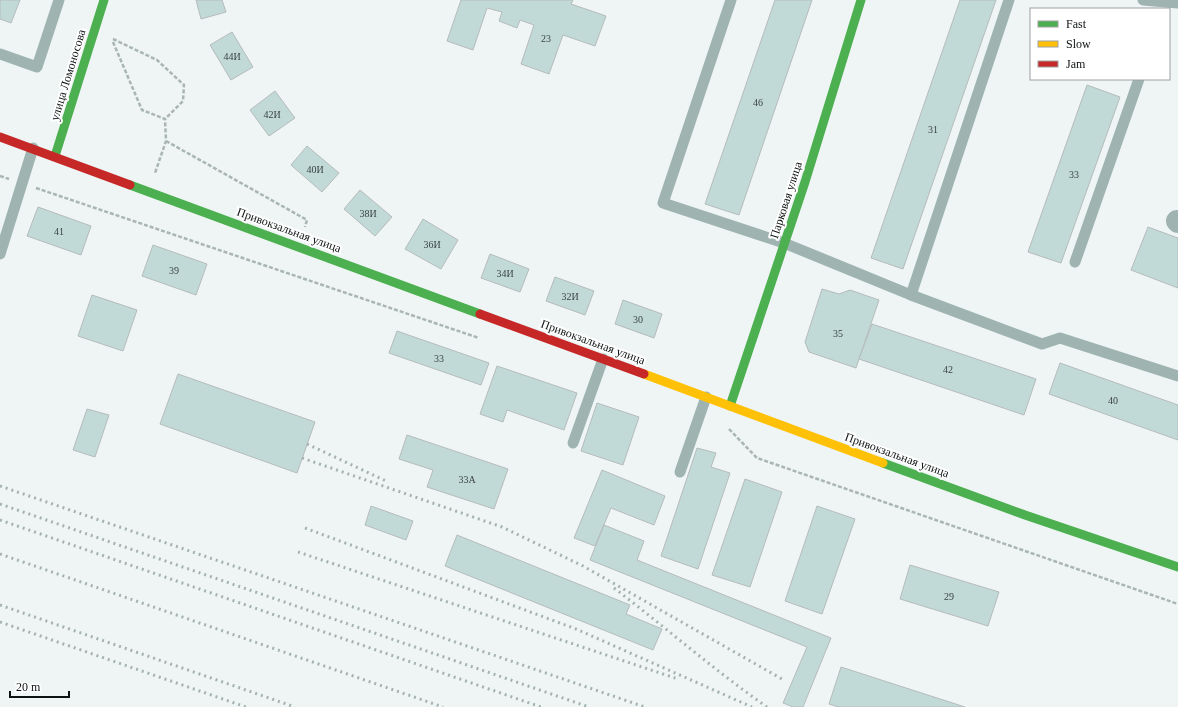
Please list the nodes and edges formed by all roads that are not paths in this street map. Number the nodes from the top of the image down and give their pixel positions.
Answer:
1 (59, 0) edge
2 (104, 0) edge
3 (731, 0) edge
4 (861, 0) edge
5 (1009, 0) edge
6 (1143, 0) edge
7 (1178, 3) edge
8 (1165, 6) edge
9 (0, 54) edge
10 (1139, 80) edge
11 (0, 137) edge
12 (33, 148) junction
13 (55, 156) junction
14 (784, 243) junction
15 (0, 254) edge
16 (1075, 262) dead end
17 (911, 295) junction
18 (603, 359) junction
19 (1178, 376) edge
20 (706, 396) junction
21 (730, 406) junction
22 (573, 443) dead end
23 (680, 472) dead end
24 (1178, 567) edge

1 - 9 lane
2 - 13 street, улица Ломоносова
3 - 14 lane
4 - 14 street, Парковая улица
5 - 17 lane
6 - 8 lane
7 - 8 lane
10 - 16 lane
11 - 12 street, Привокзальная улица
12 - 13 street, Привокзальная улица
12 - 15 lane
13 - 18 street, Привокзальная улица
14 - 17 lane
14 - 21 street, Парковая улица
17 - 19 lane
18 - 20 street, Привокзальная улица
18 - 22 lane
20 - 21 street, Привокзальная улица
20 - 23 lane
21 - 24 street, Привокзальная улица

